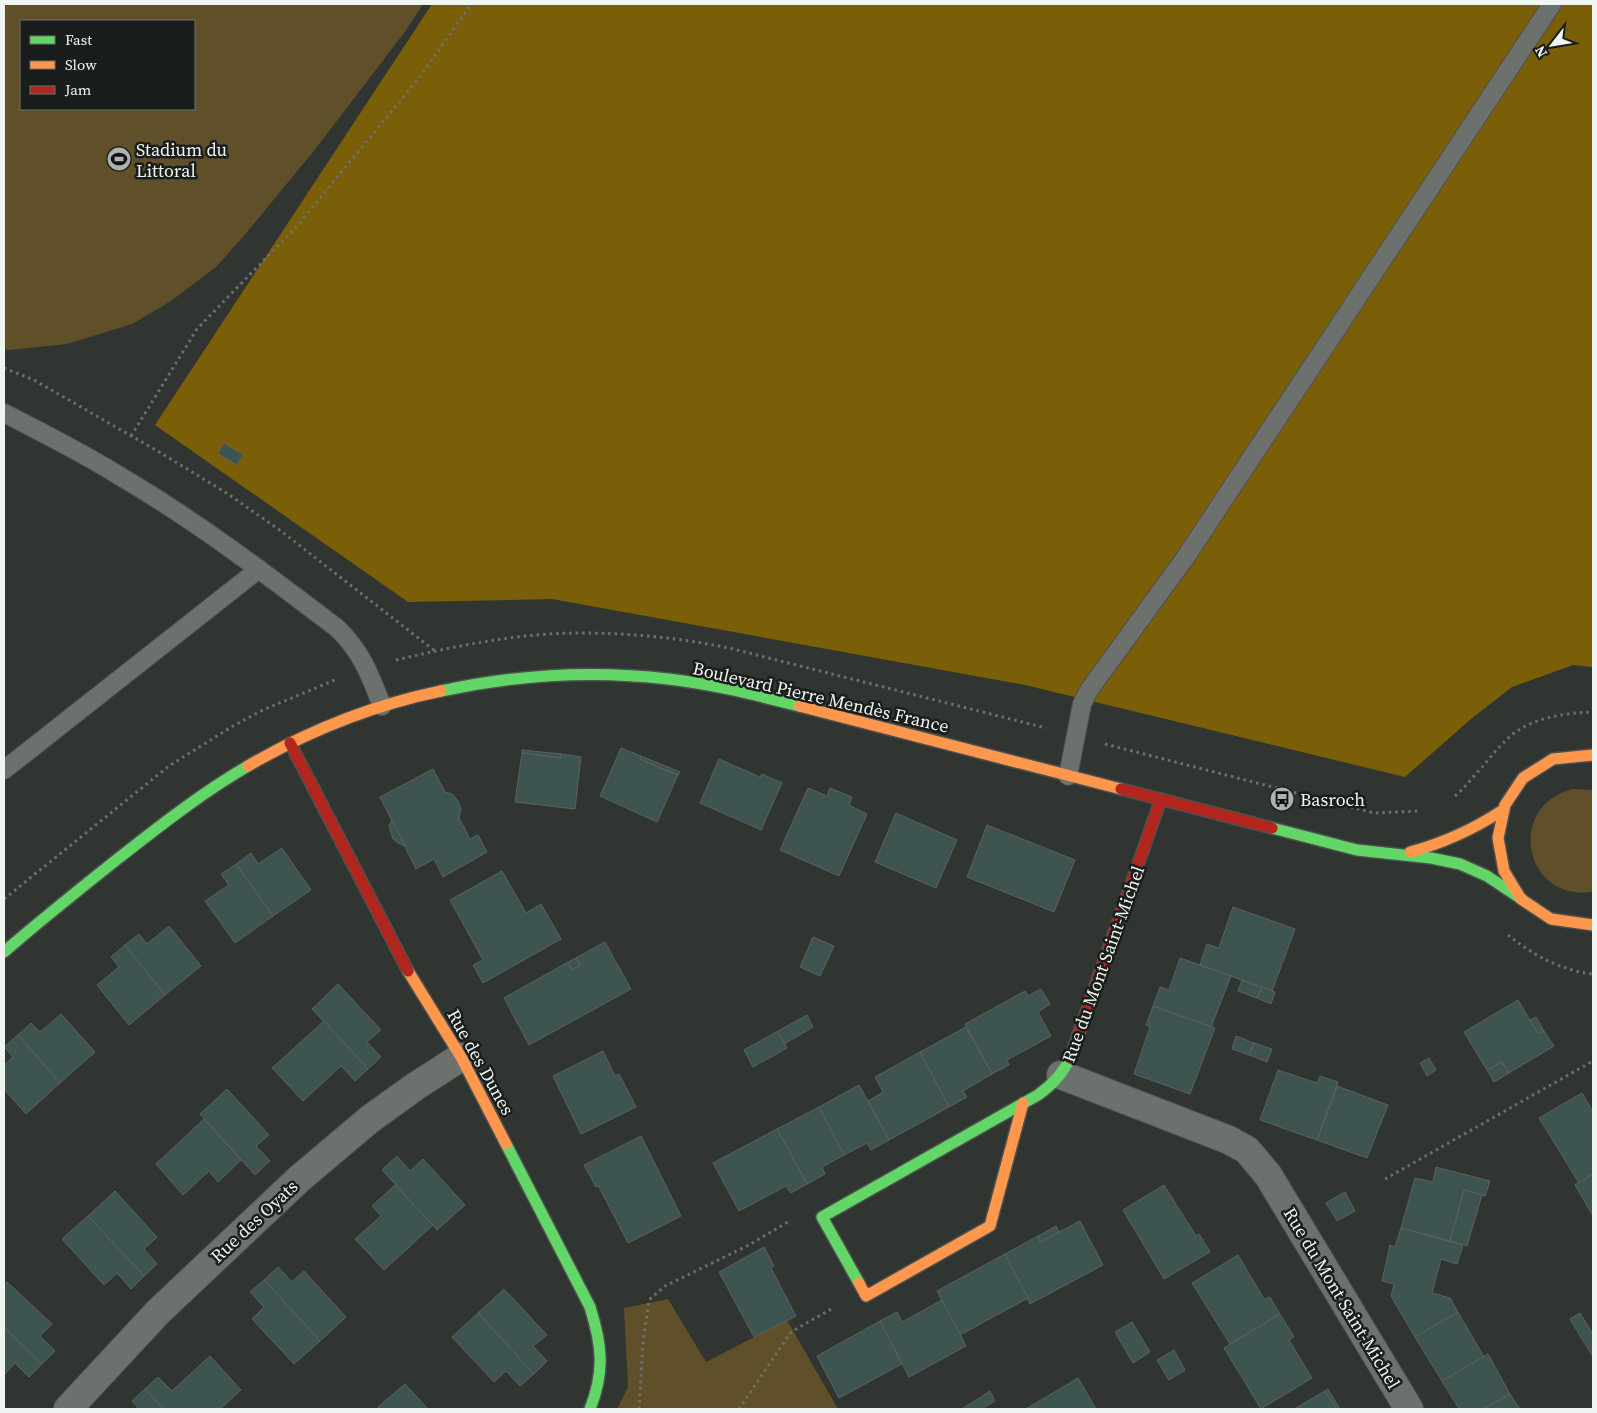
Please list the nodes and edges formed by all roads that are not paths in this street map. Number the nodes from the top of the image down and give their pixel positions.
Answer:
1 (1552, 4) edge
2 (4, 413) edge
3 (259, 569) junction
4 (382, 706) junction
5 (290, 743) junction
6 (1593, 756) edge
7 (4, 770) edge
8 (1068, 776) junction
9 (1161, 799) junction
10 (1503, 810) junction
11 (1396, 856) junction
12 (1523, 900) junction
13 (1593, 925) edge
14 (4, 952) edge
15 (461, 1057) junction
16 (1061, 1075) junction
17 (1023, 1103) junction
18 (68, 1409) edge
19 (590, 1409) edge
20 (1409, 1409) edge

1 - 8 lane
2 - 3 lane
3 - 4 lane
3 - 7 lane
4 - 5 street, Boulevard Pierre Mendès France
4 - 8 street, Boulevard Pierre Mendès France
5 - 14 street, Boulevard Pierre Mendès France
5 - 15 street, Rue des Dunes
6 - 10 street
8 - 9 street, Boulevard Pierre Mendès France
9 - 11 street, Boulevard Pierre Mendès France
9 - 16 street, Rue du Mont Saint-Michel
10 - 11 street, Boulevard Pierre Mendès France
10 - 12 street
11 - 12 street, Boulevard Pierre Mendès France
12 - 13 street
15 - 18 street, Rue des Oyats
15 - 19 street, Rue des Dunes
16 - 17 street
16 - 20 street, Rue du Mont Saint-Michel
17 - 17 street

